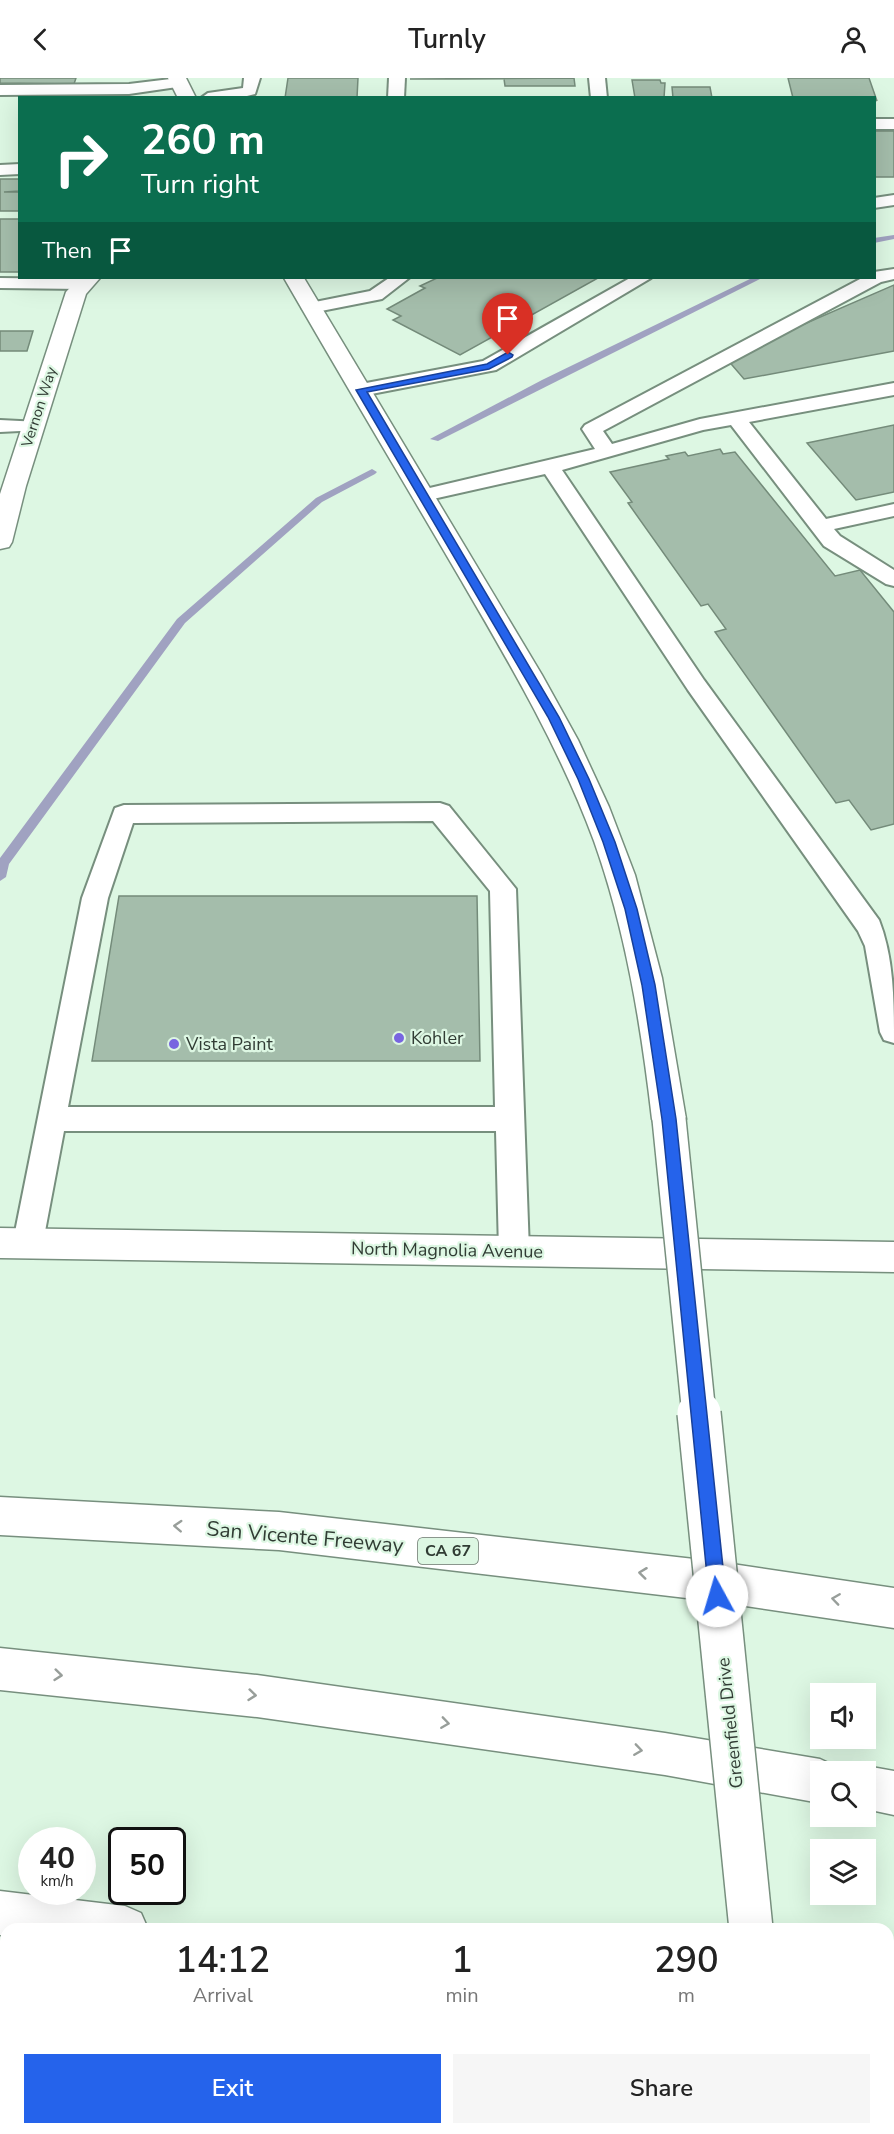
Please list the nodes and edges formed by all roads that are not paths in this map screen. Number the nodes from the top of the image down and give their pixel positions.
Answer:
1 (252, 78) edge
2 (397, 78) edge
3 (597, 78) edge
4 (181, 86) edge
5 (0, 90) edge
6 (220, 96) edge
7 (396, 96) edge
8 (599, 96) edge
9 (876, 124) edge
10 (894, 124) edge
11 (18, 169) edge
12 (0, 170) edge
13 (894, 200) edge
14 (876, 203) edge
15 (894, 274) edge
16 (876, 277) edge
17 (295, 279) edge
18 (399, 279) edge
19 (640, 279) edge
20 (872, 279) edge
21 (86, 281) edge
22 (0, 283) edge
23 (311, 308) junction
24 (894, 389) edge
25 (361, 390) junction
26 (737, 418) junction
27 (0, 426) edge
28 (33, 426) junction
29 (607, 452) junction
30 (550, 466) junction
31 (424, 495) junction
32 (5, 503) edge
33 (894, 510) edge
34 (822, 526) junction
35 (0, 542) edge
36 (894, 579) edge
37 (894, 1032) edge
38 (52, 1119) junction
39 (511, 1119) junction
40 (14, 1243) edge
41 (514, 1251) junction
42 (894, 1257) edge
43 (0, 1516) edge
44 (894, 1608) edge
45 (0, 1669) edge
46 (810, 1779) edge
47 (876, 1790) edge
48 (894, 1793) edge
49 (0, 1912) edge
50 (81, 1923) edge
51 (750, 1923) edge

1 - 6 lane
2 - 7 lane
3 - 8 lane
4 - 5 lane
9 - 10 lane
11 - 12 lane
13 - 14 lane
15 - 16 lane
17 - 23 main road, Greenfield Drive
18 - 23 lane
19 - 25 lane
20 - 29 lane
21 - 22 lane
21 - 28 main road, Vernon Way
23 - 25 main road, Greenfield Drive
24 - 26 lane
25 - 31 main road, Greenfield Drive
26 - 29 lane
26 - 34 lane
27 - 28 lane
28 - 32 main road, Vernon Way
29 - 30 lane
30 - 31 lane
30 - 37 lane
31 - 51 main road, Greenfield Drive, bridge
32 - 35 main road, Vernon Way
33 - 34 lane
34 - 36 lane
38 - 39 lane
38 - 39 lane
38 - 40 lane
39 - 41 lane
40 - 41 main road, North Magnolia Avenue
41 - 42 main road, North Magnolia Avenue
44 -> 43 main road, San Vicente Freeway / CA 67
45 -> 46 main road
47 - 48 main road
49 - 50 main road

